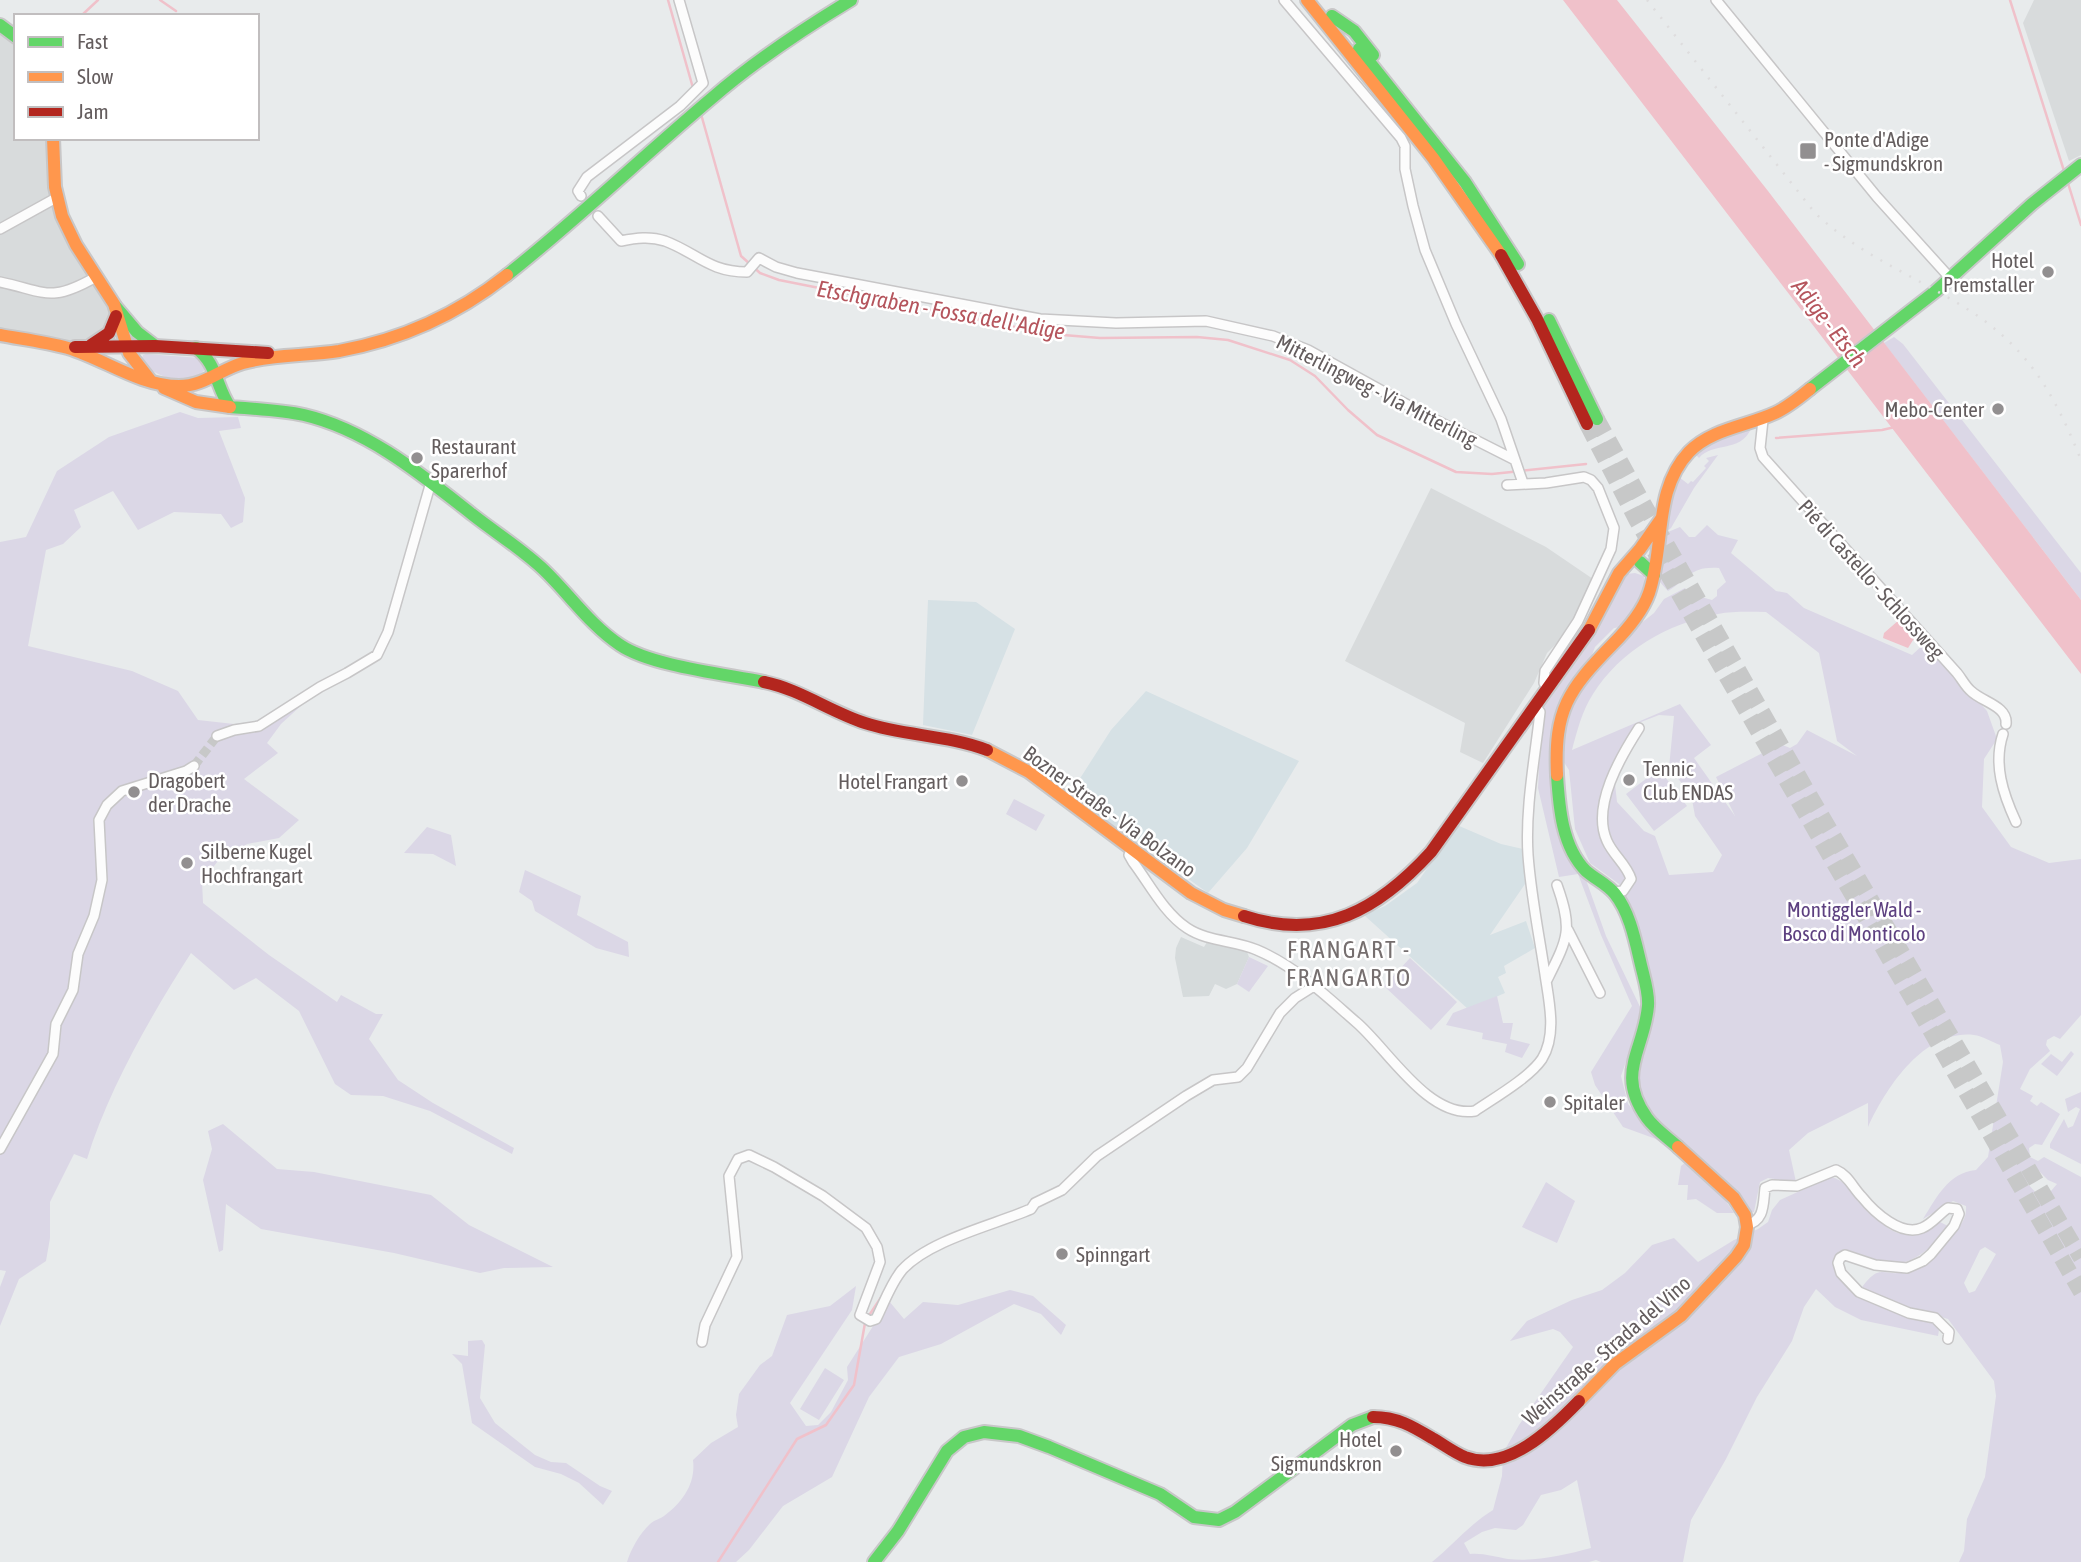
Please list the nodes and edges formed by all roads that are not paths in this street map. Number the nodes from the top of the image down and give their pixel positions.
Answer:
1 (679, 0) edge
2 (852, 0) edge
3 (1284, 0) edge
4 (1298, 0) edge
5 (1307, 0) edge
6 (1318, 0) edge
7 (1716, 0) edge
8 (1332, 16) junction
9 (0, 24) edge
10 (14, 35) edge
11 (1413, 100) dead end
12 (1403, 121) junction
13 (53, 140) edge
14 (1465, 167) dead end
15 (2077, 168) edge
16 (581, 196) dead end
17 (56, 198) junction
18 (598, 216) dead end
19 (2, 230) edge
20 (1514, 255) junction
21 (96, 277) junction
22 (1951, 279) junction
23 (0, 282) edge
24 (116, 311) junction
25 (0, 335) edge
26 (89, 346) junction
27 (155, 346) junction
28 (68, 348) junction
29 (196, 348) junction
30 (131, 351) junction
31 (279, 356) junction
32 (216, 376) junction
33 (157, 383) junction
34 (230, 407) junction
35 (1763, 420) junction
36 (1517, 462) junction
37 (1522, 480) junction
38 (431, 482) junction
39 (1507, 485) dead end
40 (1663, 516) junction
41 (1657, 555) junction
42 (1640, 556) junction
43 (1654, 575) junction
44 (1549, 688) junction
45 (1535, 706) junction
46 (2006, 724) dead end
47 (1639, 728) dead end
48 (2003, 734) dead end
49 (217, 736) tunnel mouth
50 (194, 766) tunnel mouth
51 (2015, 822) dead end
52 (1132, 848) junction
53 (1557, 884) dead end
54 (1613, 892) junction
55 (1568, 930) junction
56 (1546, 982) junction
57 (1314, 986) junction
58 (1600, 993) dead end
59 (0, 1149) edge
60 (1746, 1225) junction
61 (1948, 1339) dead end
62 (702, 1342) dead end
63 (874, 1562) edge

1 - 16 street
2 - 31 main road
3 - 36 street, Mitterlingweg - Via Mitterling
4 - 12 main road
5 - 12 main road
6 - 8 main road
7 - 22 street
8 - 11 main road
8 - 20 main road
9 - 10 main road
12 - 20 main road
13 - 17 main road
14 - 20 main road
15 - 22 main road
17 - 19 street
17 - 21 main road
18 - 36 street, Mitterlingweg - Via Mitterling
21 - 23 street
21 - 24 main road
22 - 35 main road
24 - 26 main road
24 - 27 main road
24 - 30 main road
25 - 28 main road
26 - 28 main road
26 - 30 main road
27 - 29 main road
27 - 30 main road
28 - 33 main road
29 - 31 main road
29 - 32 main road
30 - 33 main road
31 - 32 main road
32 - 33 main road
32 - 34 main road
33 - 34 main road, Bozner Straße - Via Bolzano
34 - 38 main road, Bozner Straße - Via Bolzano
35 - 40 main road
35 - 46 street, Pié di Castello - Schlossweg
36 - 37 street, Mitterlingweg - Via Mitterling
37 - 39 street
37 - 44 street
38 - 49 street
38 - 52 main road, Bozner Straße - Via Bolzano
40 - 41 main road
40 - 42 main road, Bozner Straße - Via Bolzano
41 - 42 main road
41 - 43 main road
42 - 43 main road
42 - 44 main road, Bozner Straße - Via Bolzano
43 - 54 main road
44 - 45 main road, Bozner Straße - Via Bolzano
45 - 52 main road, Bozner Straße - Via Bolzano
45 - 56 street
47 - 54 street
48 - 51 street
50 - 59 street
52 - 57 street
53 - 55 street
54 - 60 main road
55 - 56 street
55 - 58 street
56 - 57 street
57 - 62 street
60 - 61 street
60 - 63 main road, Weinstraße - Strada del Vino

